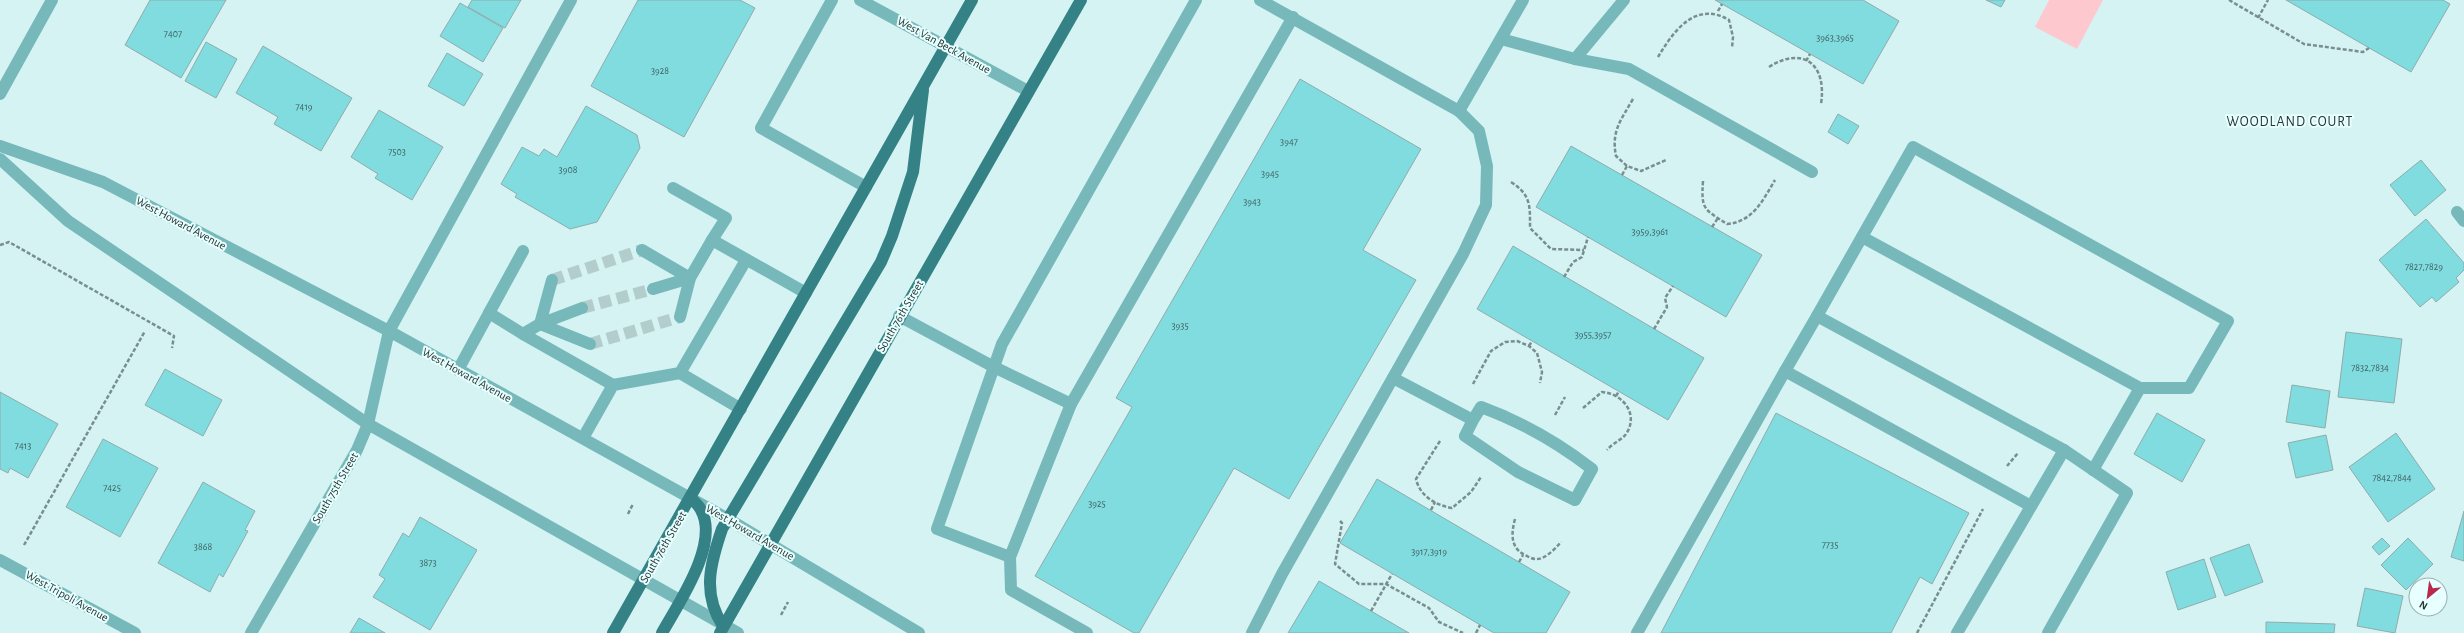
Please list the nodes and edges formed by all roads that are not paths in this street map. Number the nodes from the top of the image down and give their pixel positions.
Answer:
1 (52, 0) edge
2 (571, 0) edge
3 (832, 0) edge
4 (860, 0) edge
5 (972, 0) edge
6 (1081, 0) edge
7 (1196, 0) edge
8 (1260, 0) edge
9 (1523, 0) edge
10 (1624, 0) edge
11 (1293, 17) junction
12 (1501, 39) junction
13 (944, 46) junction
14 (1575, 59) junction
15 (924, 83) junction
16 (1028, 92) junction
17 (0, 94) edge
18 (1459, 111) junction
19 (0, 146) edge
20 (0, 159) edge
21 (1812, 172) dead end
22 (866, 187) junction
23 (673, 188) dead end
24 (1862, 237) junction
25 (712, 240) junction
26 (642, 250) dead end
27 (523, 251) dead end
28 (746, 260) junction
29 (690, 278) junction
30 (552, 280) dead end
31 (653, 289) tunnel mouth
32 (806, 293) junction
33 (582, 308) tunnel mouth
34 (489, 313) junction
35 (900, 316) junction
36 (1817, 316) junction
37 (680, 317) dead end
38 (540, 324) junction
39 (388, 331) junction
40 (523, 334) junction
41 (590, 344) tunnel mouth
42 (994, 367) junction
43 (458, 370) junction
44 (1784, 371) junction
45 (680, 373) junction
46 (1393, 378) junction
47 (613, 385) junction
48 (2140, 388) junction
49 (1071, 404) junction
50 (741, 409) junction
51 (1473, 420) junction
52 (368, 424) junction
53 (583, 438) junction
54 (2064, 450) junction
55 (2093, 470) junction
56 (691, 498) junction
57 (2031, 506) junction
58 (728, 519) junction
59 (770, 543) junction
60 (1010, 557) junction
61 (0, 560) edge
62 (644, 580) junction
63 (680, 601) junction
64 (722, 630) edge
65 (135, 633) edge
66 (251, 633) edge
67 (613, 633) edge
68 (662, 633) edge
69 (738, 633) edge
70 (919, 633) edge
71 (1086, 633) edge
72 (1252, 633) edge
73 (1637, 633) edge
74 (1957, 633) edge
75 (2048, 633) edge

1 - 17 street
2 - 39 street, South 75th Street
3 - 22 street
4 - 13 street, West Van Beck Avenue
5 - 13 main road, South 76th Street
6 - 16 main road, South 76th Street
7 - 42 street
8 - 11 street
9 - 12 street
10 - 14 street
11 - 18 street
11 - 49 street
12 - 14 street
12 - 18 street
13 - 15 main road, South 76th Street
13 - 16 street, West Van Beck Avenue
14 - 21 street
15 - 22 main road, South 76th Street
15 - 58 main road
16 - 35 main road, South 76th Street
18 - 46 street
19 - 39 street, West Howard Avenue
20 - 52 street
22 - 32 main road, South 76th Street
23 - 25 street
24 - 36 street
24 - 48 street
24 - 48 street
25 - 28 street
25 - 29 street
26 - 29 street
27 - 34 street
28 - 32 street
28 - 45 street
29 - 31 street
29 - 37 street
30 - 38 street
32 - 50 main road, South 76th Street
33 - 38 street
34 - 40 street
34 - 43 street
35 - 42 street
35 - 59 main road, South 76th Street
36 - 44 street
36 - 54 street
38 - 40 street
38 - 41 street
39 - 43 street, West Howard Avenue
39 - 52 street, South 75th Street
40 - 47 street
42 - 49 street
42 - 60 street
43 - 53 street, West Howard Avenue
44 - 57 street
44 - 73 street
45 - 47 street
45 - 50 street
46 - 51 street
46 - 72 street
47 - 53 street
48 - 55 street
49 - 60 street
50 - 56 main road, South 76th Street
51 - 51 street
52 - 62 street
52 - 66 street, South 75th Street
53 - 56 street, West Howard Avenue
54 - 55 street
54 - 57 street
55 - 75 street
56 - 58 street, West Howard Avenue
56 - 62 main road, South 76th Street
56 - 63 main road
57 - 74 street
58 - 59 street, West Howard Avenue
58 - 64 main road
59 - 64 main road, South 76th Street
59 - 70 street, West Howard Avenue
60 - 71 street
61 - 65 street, West Tripoli Avenue
62 - 63 street
62 - 67 main road, South 76th Street
63 - 64 street
63 - 68 main road
64 - 69 street

